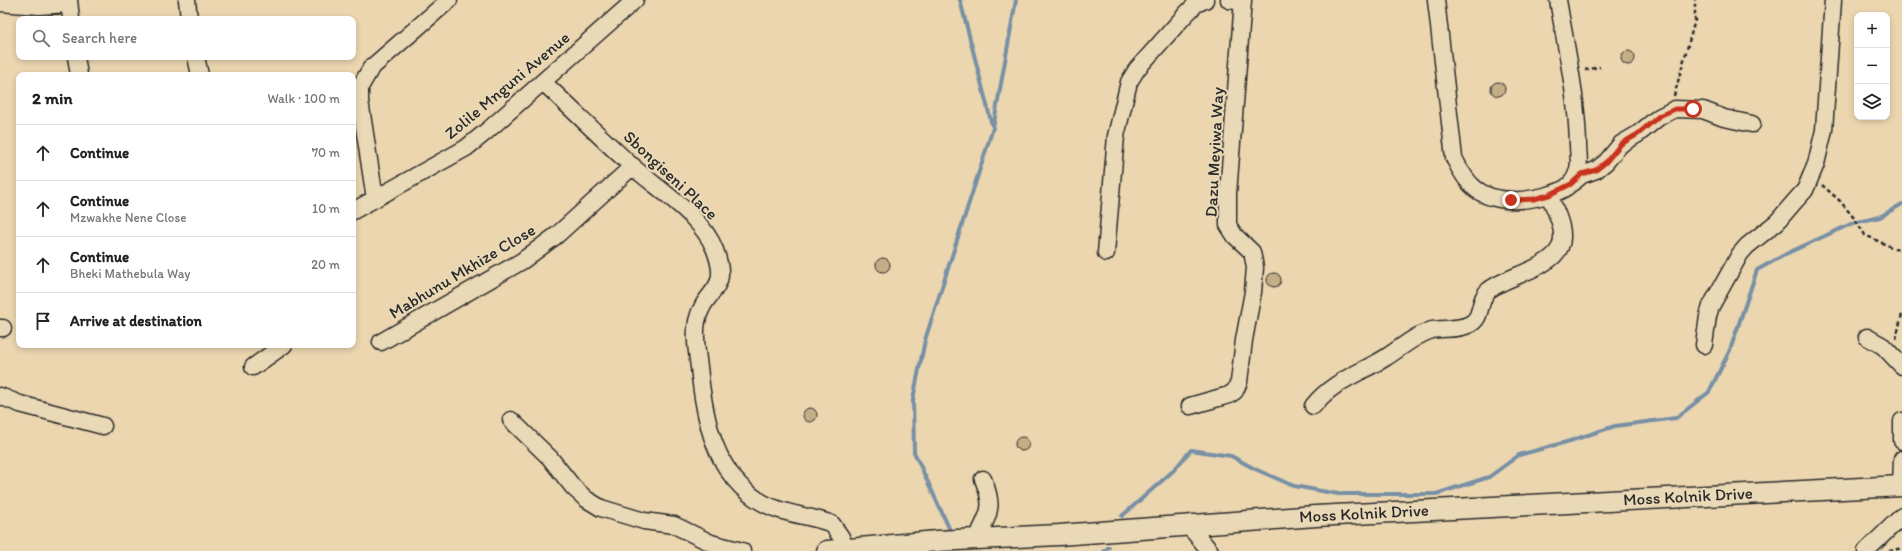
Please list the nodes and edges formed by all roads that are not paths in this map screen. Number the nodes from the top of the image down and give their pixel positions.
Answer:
1 (187, 0) edge
2 (448, 0) edge
3 (635, 0) edge
4 (1205, 0) edge
5 (1436, 0) edge
6 (1558, 0) edge
7 (1833, 0) edge
8 (1238, 1) edge
9 (0, 3) edge
10 (70, 8) edge
11 (189, 16) edge
12 (76, 60) edge
13 (197, 60) edge
14 (78, 72) edge
15 (199, 72) edge
16 (542, 82) junction
17 (1752, 124) dead end
18 (633, 166) junction
19 (1571, 184) junction
20 (1549, 195) junction
21 (375, 199) junction
22 (356, 209) edge
23 (1106, 254) dead end
24 (1867, 337) dead end
25 (381, 342) dead end
26 (1704, 345) dead end
27 (280, 348) edge
28 (1902, 366) edge
29 (253, 367) dead end
30 (0, 396) edge
31 (1190, 406) dead end
32 (1313, 406) dead end
33 (511, 420) dead end
34 (1902, 421) edge
35 (103, 426) dead end
36 (1902, 441) edge
37 (1902, 459) edge
38 (983, 479) dead end
39 (1902, 486) edge
40 (1902, 516) edge
41 (1188, 525) junction
42 (976, 540) junction
43 (742, 551) edge
44 (840, 551) edge
45 (1210, 551) edge
46 (1866, 551) edge

1 - 11 street
2 - 21 street
3 - 16 street, Zolile Mnguni Avenue
4 - 23 street
5 - 20 street
6 - 19 street
7 - 26 street
8 - 31 street, Dazu Meyiwa Way
9 - 10 street
12 - 14 street
13 - 15 street
16 - 18 street, Sbongiseni Place
16 - 21 street, Zolile Mnguni Avenue
17 - 19 street
18 - 25 street, Mabhunu Mkhize Close
18 - 44 street, Sbongiseni Place
19 - 20 street
20 - 32 street
21 - 22 street, Zolile Mnguni Avenue
24 - 28 street
27 - 29 street
30 - 35 street
33 - 43 street
34 - 36 street
37 - 39 street
38 - 42 street
39 - 41 main road, Moss Kolnik Drive
40 - 46 street
41 - 42 main road, Moss Kolnik Drive
41 - 45 street
42 - 44 main road, Moss Kolnik Drive

